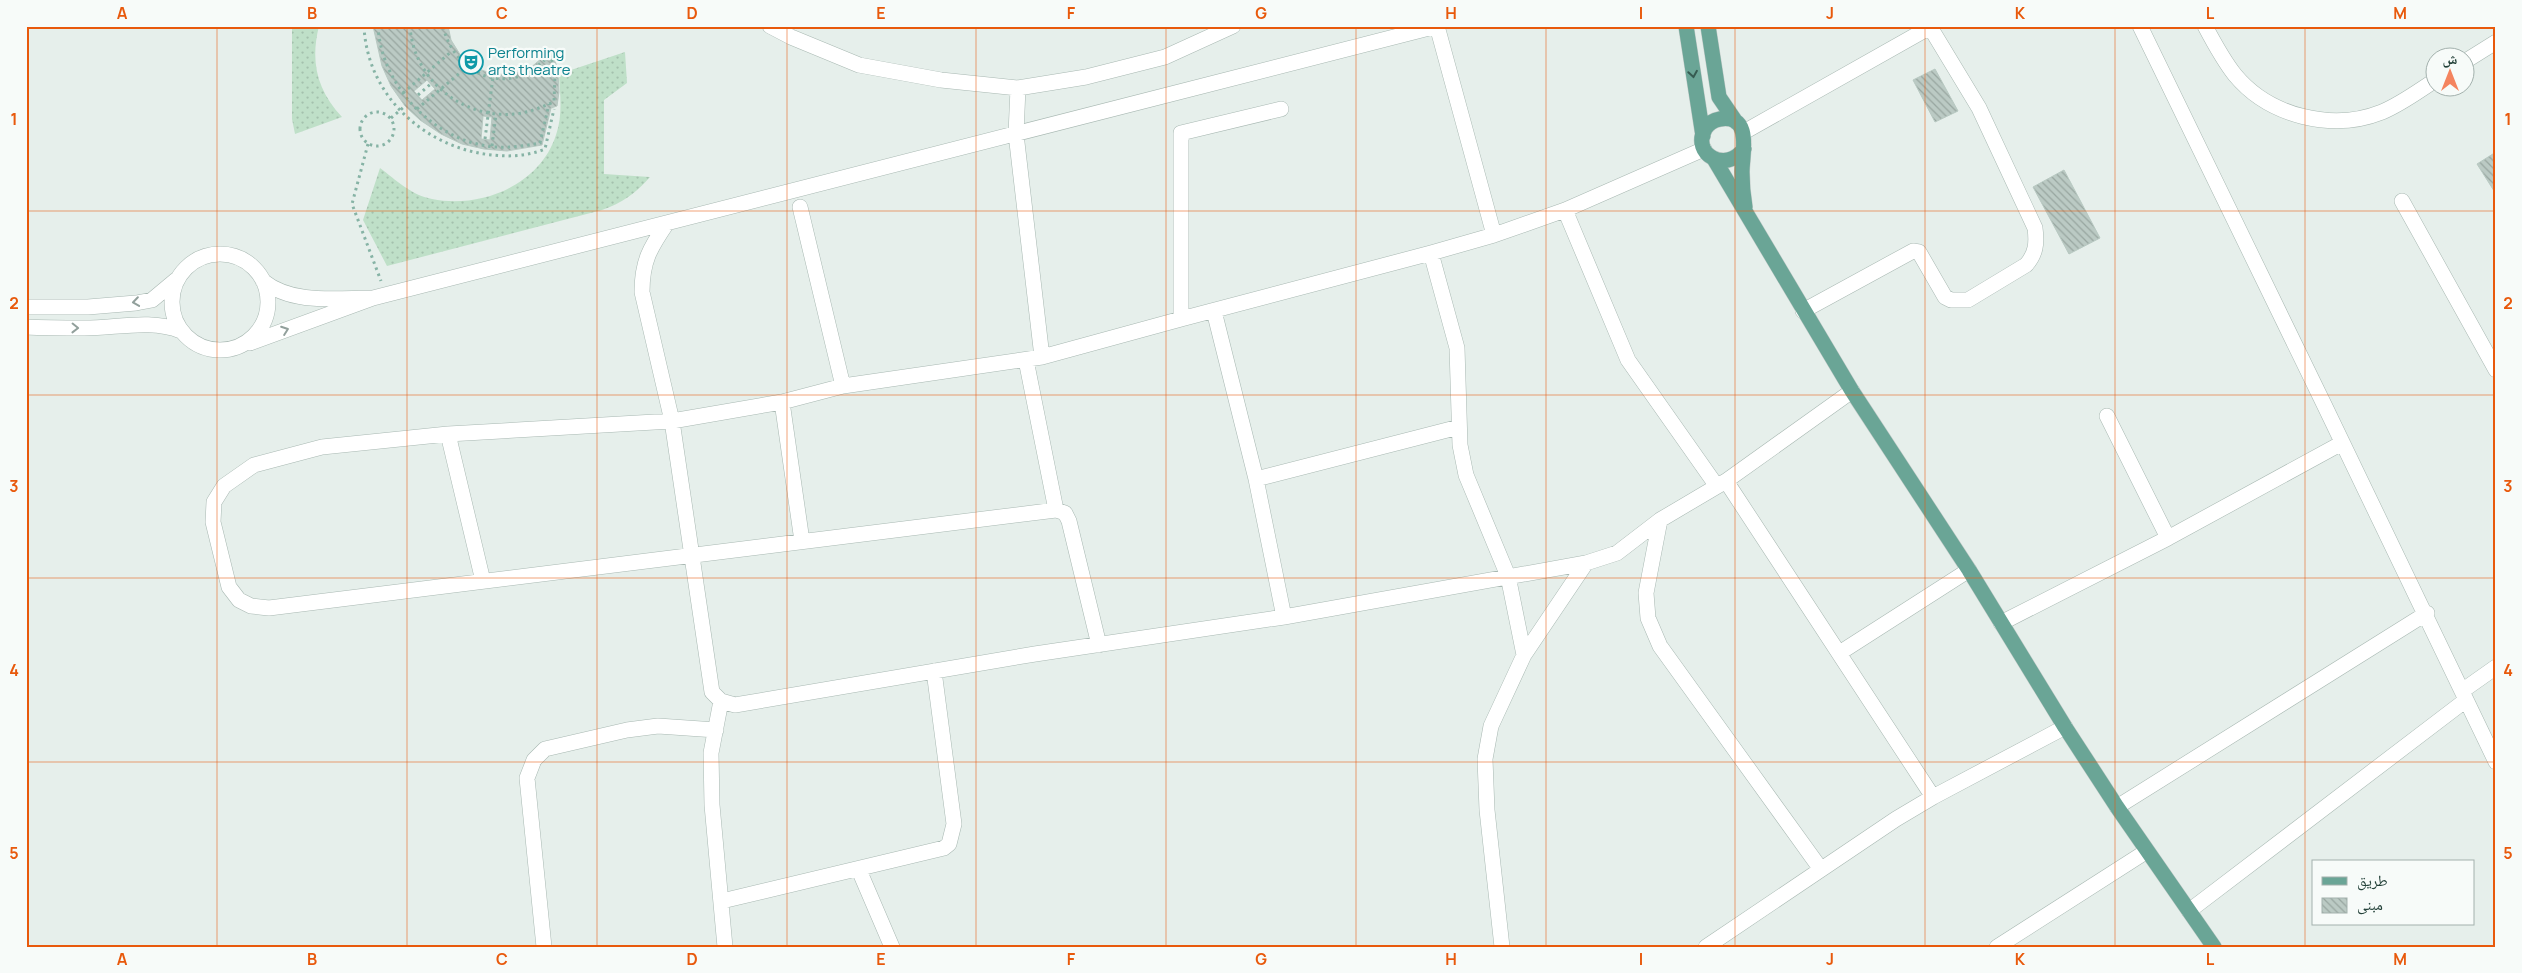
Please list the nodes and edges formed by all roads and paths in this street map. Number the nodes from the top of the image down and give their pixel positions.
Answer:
1 (364, 26) edge
2 (378, 26) edge
3 (410, 26) edge
4 (443, 26) edge
5 (770, 26) edge
6 (1233, 26) edge
7 (1437, 26) edge
8 (1686, 26) edge
9 (1708, 26) edge
10 (2140, 26) edge
11 (2205, 26) edge
12 (1931, 27) edge
13 (2496, 42) edge
14 (452, 51) junction
15 (2474, 56) edge
16 (467, 67) junction
17 (426, 73) junction
18 (493, 77) junction
19 (434, 82) junction
20 (2424, 87) edge
21 (1018, 88) junction
22 (440, 89) junction
23 (403, 93) junction
24 (418, 95) dead end
25 (549, 104) junction
26 (405, 106) dead end
27 (417, 109) junction
28 (554, 109) dead end
29 (1281, 109) dead end
30 (399, 110) junction
31 (489, 113) junction
32 (496, 114) junction
33 (391, 118) junction
34 (1740, 127) junction
35 (1016, 134) junction
36 (485, 139) dead end
37 (368, 144) junction
38 (492, 146) junction
39 (1707, 148) junction
40 (1744, 148) junction
41 (2402, 201) dead end
42 (800, 207) dead end
43 (1565, 210) junction
44 (1746, 210) junction
45 (667, 223) junction
46 (1494, 235) junction
47 (1431, 253) junction
48 (178, 279) junction
49 (263, 281) junction
50 (380, 296) junction
51 (26, 307) edge
52 (1214, 311) junction
53 (1803, 311) junction
54 (1181, 319) junction
55 (26, 327) edge
56 (181, 331) junction
57 (240, 346) junction
58 (1042, 357) junction
59 (1026, 360) junction
60 (2496, 370) edge
61 (843, 386) junction
62 (1852, 391) junction
63 (782, 402) junction
64 (2107, 416) dead end
65 (672, 421) junction
66 (1459, 427) junction
67 (448, 434) junction
68 (2342, 443) junction
69 (1256, 479) junction
70 (1721, 483) junction
71 (1056, 510) junction
72 (1660, 520) junction
73 (2168, 538) junction
74 (802, 541) junction
75 (692, 557) junction
76 (1586, 563) junction
77 (1969, 570) junction
78 (1508, 576) junction
79 (483, 581) junction
80 (2427, 613) junction
81 (1284, 618) junction
82 (2001, 623) junction
83 (1100, 644) junction
84 (1840, 652) junction
85 (1524, 655) junction
86 (2496, 667) edge
87 (934, 671) junction
88 (2464, 695) junction
89 (721, 701) junction
90 (2065, 727) junction
91 (716, 730) junction
92 (2496, 762) edge
93 (1933, 797) junction
94 (2116, 807) junction
95 (2147, 852) junction
96 (1820, 868) junction
97 (859, 870) junction
98 (722, 901) junction
99 (2189, 911) junction
100 (544, 947) edge
101 (725, 947) edge
102 (892, 947) edge
103 (1502, 947) edge
104 (1706, 947) edge
105 (1998, 947) edge
106 (2214, 947) edge

1 - 30 path
2 - 23 path
3 - 17 path
4 - 14 path
5 - 21 street
6 - 21 street
7 - 35 street
7 - 46 street
8 -> 39 main road
9 - 34 main road
10 - 68 street
11 - 20 street
12 - 34 street
12 - 53 street
13 - 15 street
14 - 16 path
14 - 17 path
16 - 18 path
16 - 22 path
17 - 19 path
17 - 23 path
18 - 25 path
18 - 31 path
19 - 22 path
19 - 24 path
21 - 35 street
22 - 27 path
22 - 31 path
23 - 27 path
25 - 32 path
25 - 38 path
26 - 30 path
27 - 38 path
28 - 30 path
29 - 54 street
30 - 33 path
31 - 32 path
31 - 36 path
32 - 38 path
33 - 37 path
33 - 37 path
34 - 39 main road
34 - 40 main road
35 - 45 street
35 - 58 street
37 - 50 path
39 - 40 main road
39 - 43 street
39 - 44 main road
40 - 44 main road
41 - 60 street
42 - 61 street
43 - 46 street
43 - 70 street
44 - 53 main road
45 - 50 street
45 - 65 street
46 - 47 street
47 - 52 street
47 - 66 street
48 - 49 street
48 -> 51 street
48 - 56 street
49 - 50 street
49 - 57 street
57 -> 50 street
52 - 54 street
52 - 69 street
53 - 62 main road
54 - 58 street
55 -> 56 street
56 - 57 street
58 - 59 street
59 - 61 street
59 - 71 street
61 - 63 street
62 - 70 street
62 - 77 main road
63 - 65 street
63 - 74 street
64 - 73 street
65 - 67 street
65 - 75 street
66 - 69 street
66 - 78 street
67 - 79 street
67 - 79 street
68 - 73 street
68 - 80 street
69 - 81 street
70 - 72 street
70 - 84 street
71 - 74 street
71 - 83 street
72 - 76 street
72 - 96 street
73 - 82 street
74 - 75 street
75 - 79 street
75 - 89 street
76 - 78 street
76 - 85 street
77 - 82 main road
77 - 84 street
78 - 81 street
78 - 85 street
80 - 88 street
80 - 94 street
81 - 83 street
82 - 90 main road
83 - 87 street
84 - 93 street
85 - 103 street
86 - 88 street
87 - 89 street
87 - 97 street
88 - 92 street
88 - 99 street
89 - 91 street
90 - 93 street
90 - 94 main road
91 - 98 street
91 - 100 street
93 - 96 street
94 - 95 main road
95 - 99 main road
95 - 105 street
96 - 104 street
97 - 98 street
97 - 102 street
98 - 101 street
99 - 106 main road

